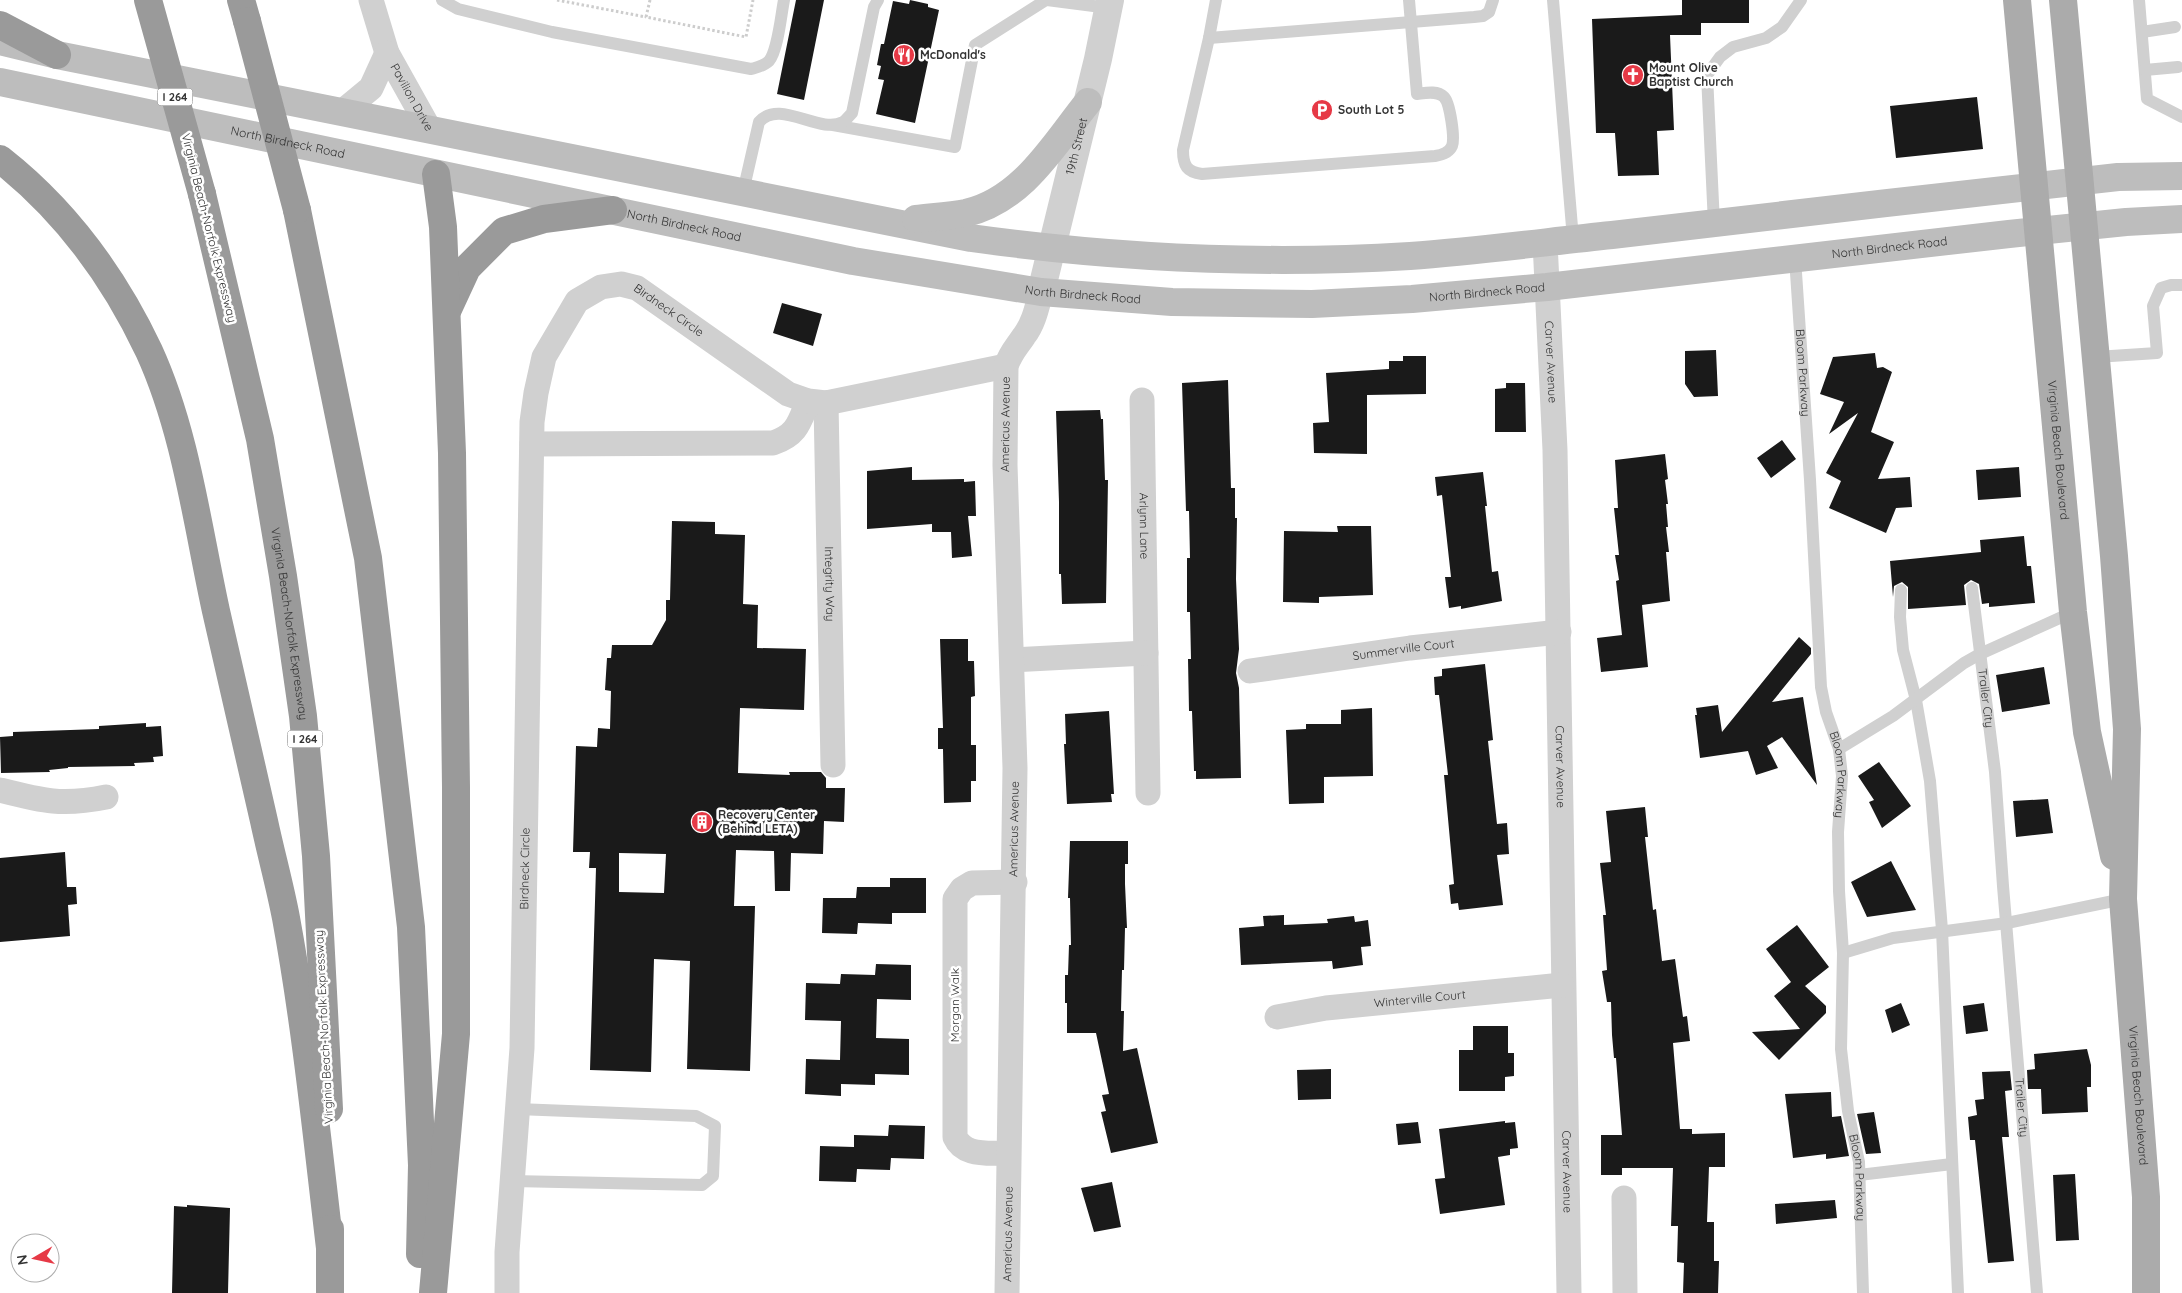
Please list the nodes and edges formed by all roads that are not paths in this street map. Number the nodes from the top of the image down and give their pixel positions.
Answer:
1 (148, 0) edge
2 (370, 0) edge
3 (442, 0) edge
4 (784, 0) edge
5 (878, 0) edge
6 (1046, 0) edge
7 (1216, 0) edge
8 (1410, 0) edge
9 (1493, 0) edge
10 (1553, 0) edge
11 (1801, 0) edge
12 (2017, 0) edge
13 (2063, 0) edge
14 (2139, 0) edge
15 (1109, 4) edge
16 (244, 10) edge
17 (1411, 23) junction
18 (0, 25) edge
19 (2175, 27) dead end
20 (2142, 32) junction
21 (1210, 38) junction
22 (0, 41) edge
23 (387, 54) junction
24 (58, 55) junction
25 (2178, 67) dead end
26 (2144, 70) junction
27 (0, 82) edge
28 (1088, 102) junction
29 (342, 112) junction
30 (2182, 117) edge
31 (834, 124) junction
32 (430, 130) junction
33 (0, 159) edge
34 (436, 174) junction
35 (2182, 176) edge
36 (2080, 181) junction
37 (2035, 186) junction
38 (743, 192) junction
39 (613, 210) junction
40 (2182, 220) edge
41 (891, 222) junction
42 (1714, 224) junction
43 (2084, 226) junction
44 (2039, 231) junction
45 (1573, 239) junction
46 (1545, 242) junction
47 (1051, 249) junction
48 (1795, 258) junction
49 (2182, 285) edge
50 (1547, 287) junction
51 (1041, 292) junction
52 (446, 312) junction
53 (2096, 357) junction
54 (1006, 366) junction
55 (1142, 400) dead end
56 (817, 402) junction
57 (532, 444) junction
58 (1972, 588) dead end
59 (1901, 590) dead end
60 (2073, 612) junction
61 (1559, 632) junction
62 (1146, 653) junction
63 (1980, 654) junction
64 (1013, 660) junction
65 (1250, 671) dead end
66 (1916, 700) junction
67 (1839, 748) junction
68 (833, 765) dead end
69 (0, 790) edge
70 (1148, 793) dead end
71 (106, 797) dead end
72 (1014, 882) junction
73 (2123, 899) junction
74 (2006, 923) junction
75 (1942, 930) junction
76 (1843, 953) junction
77 (1562, 985) junction
78 (1277, 1017) dead end
79 (517, 1109) junction
80 (1008, 1154) junction
81 (1952, 1164) junction
82 (1859, 1175) junction
83 (512, 1182) junction
84 (1624, 1198) dead end
85 (330, 1248) junction
86 (330, 1293) edge
87 (419, 1293) edge
88 (433, 1293) edge
89 (507, 1293) edge
90 (1007, 1293) edge
91 (1569, 1293) edge
92 (1625, 1293) edge
93 (1863, 1293) edge
94 (1958, 1293) edge
95 (2037, 1293) edge
96 (2146, 1293) edge

1 - 85 highway, Virginia Beach-Norfolk Expressway / I 264, bridge
2 - 23 street, Pavilion Drive
3 - 4 lane
5 - 31 lane
6 - 15 lane
6 - 31 lane
7 - 21 lane
8 - 17 lane
9 - 17 lane
10 - 45 lane
11 - 42 lane
12 - 37 main road, Virginia Beach Boulevard
13 - 36 main road, Virginia Beach Boulevard
14 - 20 lane
15 - 28 street, 19th Street
16 - 87 highway, bridge
17 - 21 lane
17 - 21 lane
18 - 24 highway
19 - 20 lane
20 - 26 lane
22 - 24 main road
23 - 29 street, Pavilion Drive
23 - 32 street, Pavilion Drive
24 - 29 main road
25 - 26 lane
26 - 30 lane
27 - 34 main road, North Birdneck Road
28 - 41 main road
28 - 47 street, 19th Street
29 - 32 main road
31 - 38 lane
32 - 34 main road, Pavilion Drive
32 - 38 main road
33 - 85 highway
34 - 39 main road, North Birdneck Road
34 - 52 highway
35 - 36 main road
36 - 37 main road
36 - 43 main road, Virginia Beach Boulevard
37 - 42 main road
37 - 44 main road, Virginia Beach Boulevard
38 - 41 main road
39 - 51 main road, North Birdneck Road
39 - 52 highway
40 - 43 main road, North Birdneck Road
41 - 47 main road
42 - 45 main road
43 - 44 main road, North Birdneck Road
43 - 53 main road, Virginia Beach Boulevard
44 - 48 main road, North Birdneck Road
44 - 60 main road, Virginia Beach Boulevard
45 - 46 main road
46 - 47 main road
46 - 50 street, Carver Avenue
47 - 51 street, 19th Street
48 - 50 main road, North Birdneck Road
48 - 67 lane, Bloom Parkway
49 - 53 lane
50 - 51 main road, North Birdneck Road
50 - 61 street, Carver Avenue
51 - 54 street
52 - 88 highway
53 - 73 main road, Virginia Beach Boulevard
54 - 56 street
54 - 64 street, Americus Avenue
55 - 62 street, Arlynn Lane
56 - 57 street
56 - 57 street, Birdneck Circle
56 - 68 street, Integrity Way
57 - 79 street, Birdneck Circle
58 - 63 lane, Trailer City
59 - 66 lane
60 - 63 lane, Trailer City
60 - 73 main road, Virginia Beach Boulevard
61 - 65 street, Summerville Court
61 - 77 street, Carver Avenue
62 - 64 street
62 - 70 street, Arlynn Lane
63 - 66 lane, Trailer City
63 - 74 lane, Trailer City
64 - 72 street, Americus Avenue
66 - 67 lane, Trailer City
66 - 75 lane
67 - 76 lane, Bloom Parkway
69 - 71 street
72 - 80 street, Americus Avenue
72 - 80 street, Morgan Walk
73 - 74 lane
73 - 96 main road, Virginia Beach Boulevard
74 - 75 lane
74 - 95 lane, Trailer City
75 - 76 lane
75 - 81 lane
76 - 82 lane, Bloom Parkway
77 - 78 street, Winterville Court
77 - 91 street, Carver Avenue
79 - 83 street, Birdneck Circle
79 - 83 lane
80 - 90 street, Americus Avenue
81 - 82 lane
81 - 94 lane
82 - 93 lane, Bloom Parkway
83 - 89 street, Birdneck Circle
84 - 92 street
85 - 86 highway, Virginia Beach-Norfolk Expressway / I 264

